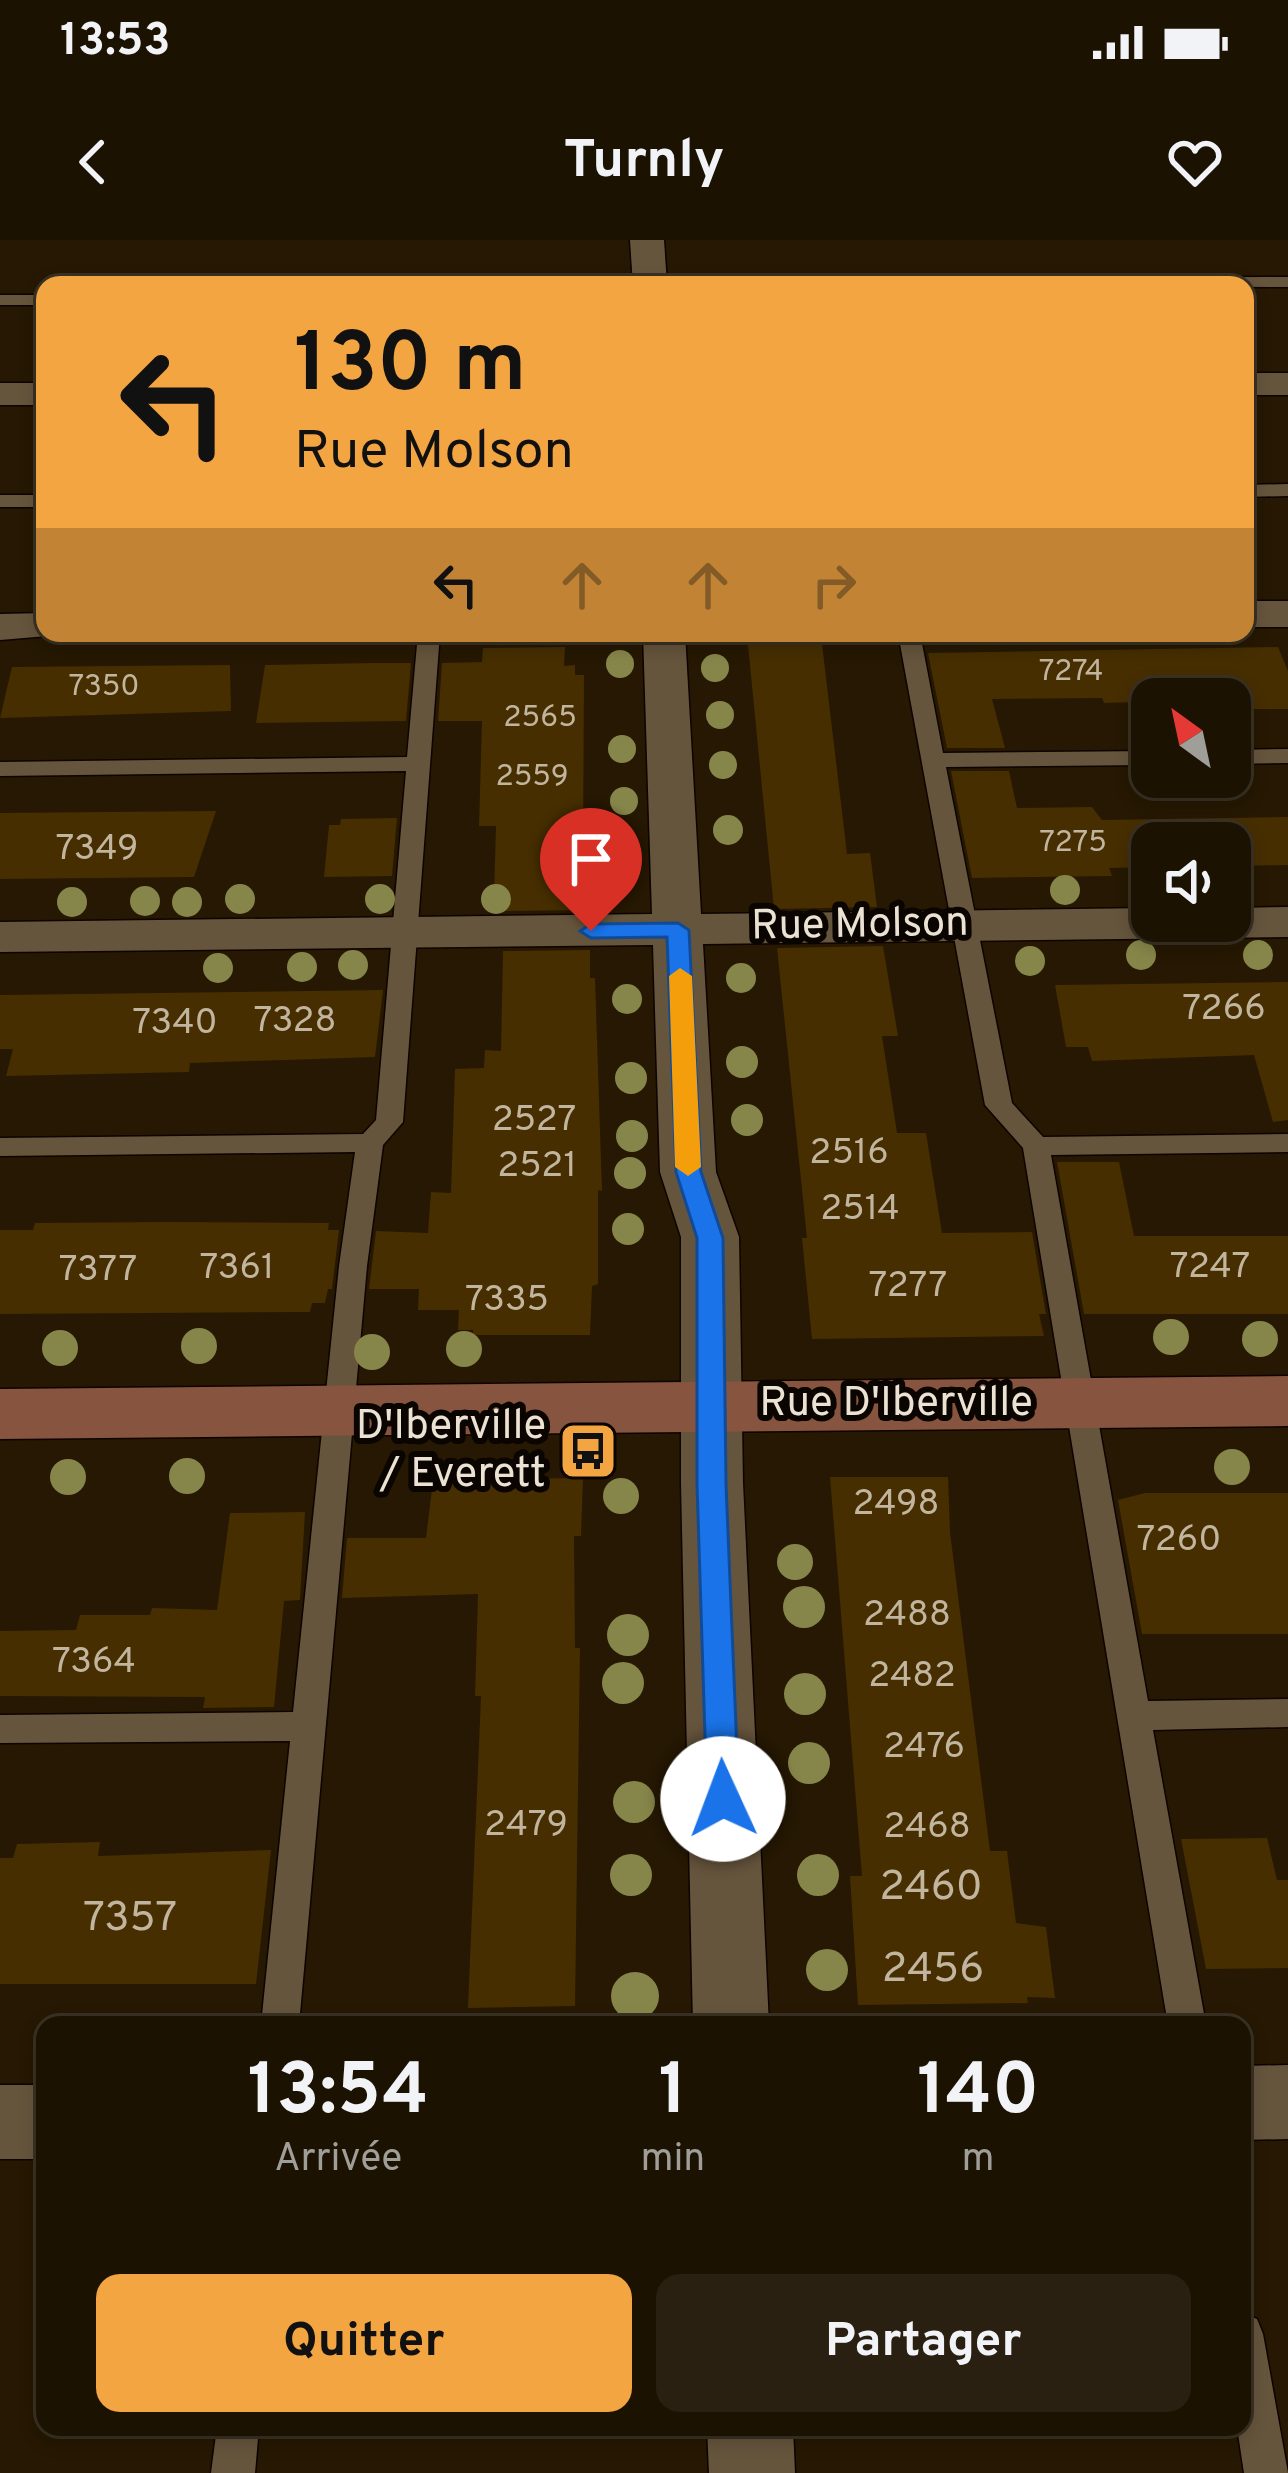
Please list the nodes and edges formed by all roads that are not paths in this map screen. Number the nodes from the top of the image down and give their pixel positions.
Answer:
1 (647, 240) edge
2 (649, 276) edge
3 (1254, 282) edge
4 (1288, 282) edge
5 (36, 299) edge
6 (0, 300) edge
7 (1254, 384) edge
8 (1288, 384) edge
9 (0, 394) edge
10 (36, 394) edge
11 (1288, 490) edge
12 (1254, 491) edge
13 (0, 501) edge
14 (36, 501) edge
15 (1254, 614) edge
16 (1288, 614) edge
17 (36, 626) edge
18 (0, 627) edge
19 (428, 642) edge
20 (664, 642) edge
21 (911, 642) edge
22 (1288, 756) edge
23 (1251, 757) edge
24 (1131, 758) edge
25 (933, 760) junction
26 (417, 764) junction
27 (0, 769) edge
28 (1288, 922) edge
29 (961, 925) junction
30 (678, 930) junction
31 (403, 932) junction
32 (0, 937) edge
33 (370, 1143) junction
34 (1288, 1143) edge
35 (1036, 1146) junction
36 (0, 1147) edge
37 (1288, 1401) edge
38 (1079, 1403) junction
39 (712, 1405) junction
40 (338, 1411) junction
41 (0, 1414) edge
42 (1288, 1713) edge
43 (1131, 1716) junction
44 (306, 1726) junction
45 (0, 1729) edge
46 (281, 2016) edge
47 (731, 2016) edge
48 (1185, 2016) edge
49 (1288, 2102) edge
50 (1251, 2103) edge
51 (0, 2122) edge
52 (36, 2122) edge
53 (1251, 2386) edge
54 (237, 2436) edge
55 (750, 2436) edge
56 (233, 2473) edge
57 (752, 2473) edge
58 (1266, 2473) edge

1 - 2 street
3 - 4 lane
5 - 6 lane
7 - 8 street
9 - 10 street
11 - 12 lane
13 - 14 lane
15 - 16 street
17 - 18 street
19 - 26 lane
20 - 30 street
21 - 25 lane
22 - 23 lane
24 - 25 lane
25 - 29 lane
26 - 27 lane
26 - 31 lane
28 - 29 street, Rue Molson
29 - 30 street, Rue Molson
29 - 35 lane
30 - 31 street, Rue Molson
30 - 39 street
31 - 32 street, Rue Molson
31 - 33 lane
33 - 36 lane
33 - 40 lane
34 - 35 lane
35 - 38 lane
37 - 38 main road, Rue D'Iberville
38 - 39 main road, Rue D'Iberville
38 - 43 lane
39 - 40 main road, Rue D'Iberville
39 - 47 street
40 - 41 main road, Rue D'Iberville
40 - 44 lane
42 - 43 lane
43 - 48 lane
44 - 45 lane
44 - 46 lane
49 - 50 street
51 - 52 street
53 - 58 lane
54 - 56 lane
55 - 57 street

